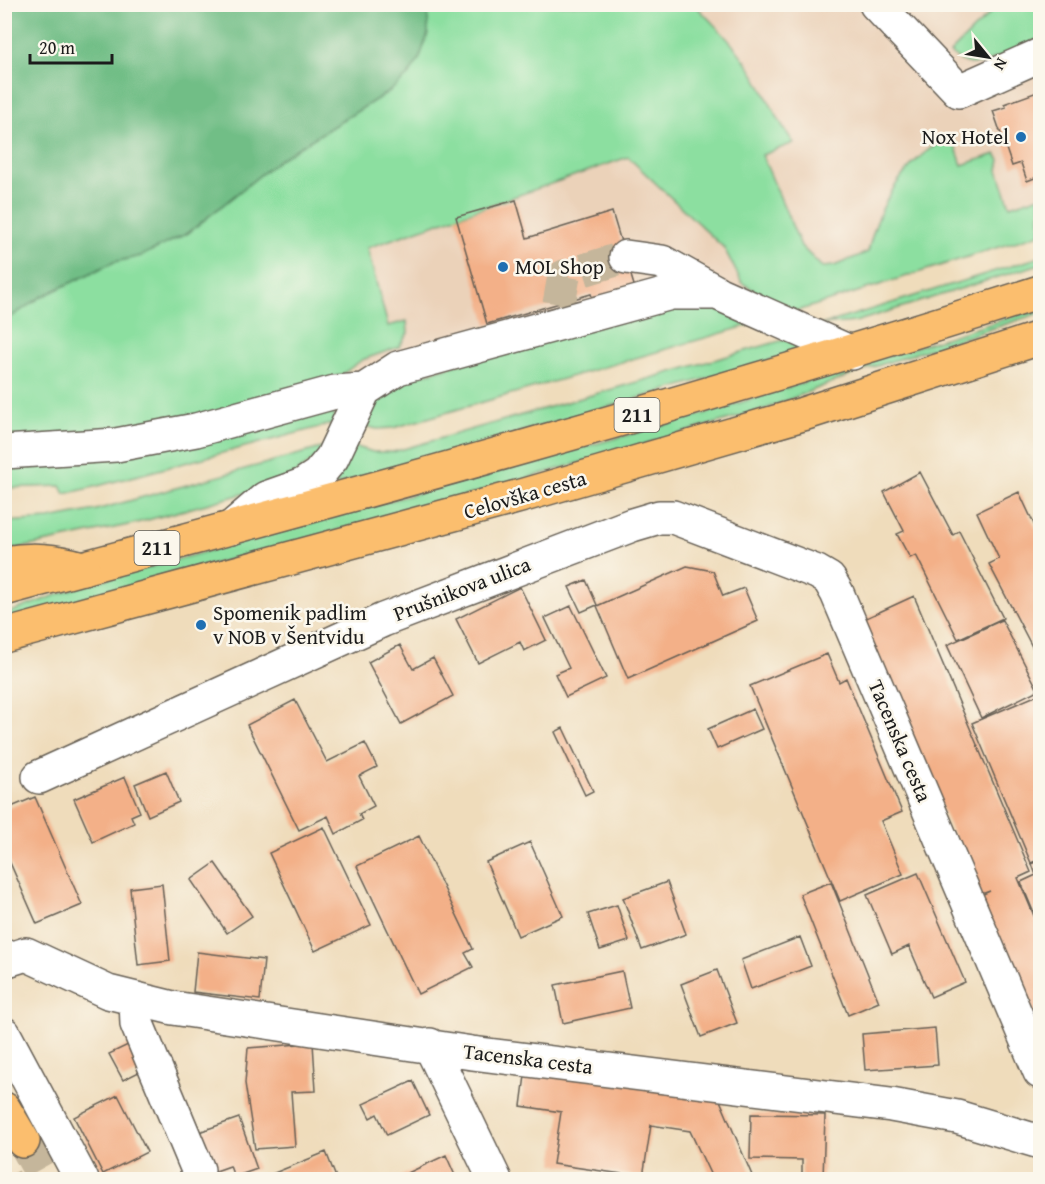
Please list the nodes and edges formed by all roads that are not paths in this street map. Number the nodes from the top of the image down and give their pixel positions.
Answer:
1 (876, 4) edge
2 (1041, 55) edge
3 (626, 257) tunnel mouth
4 (1041, 292) edge
5 (717, 293) junction
6 (1041, 338) edge
7 (852, 353) junction
8 (364, 390) junction
9 (4, 452) edge
10 (659, 517) joint
11 (231, 528) junction
12 (4, 563) edge
13 (83, 568) junction
14 (4, 589) edge
15 (4, 636) edge
16 (39, 777) dead end
17 (14, 957) edge
18 (136, 1001) junction
19 (4, 1034) edge
20 (430, 1045) junction
21 (1041, 1072) edge
22 (4, 1109) edge
23 (23, 1141) tunnel mouth
24 (1041, 1142) edge
25 (198, 1170) dead end
26 (82, 1179) edge
27 (495, 1179) edge

1 - 2 street
3 - 5 street
4 - 7 main road, 211
5 - 7 street
5 - 8 street
6 - 15 main road, Celovška cesta / 211
7 - 11 main road, 211
8 - 9 street
8 - 11 street
10 - 16 street, Prušnikova ulica
10 - 21 street, Tacenska cesta
11 - 13 main road, 211
12 - 13 main road
13 - 14 main road, 211
17 - 18 street, Tacenska cesta
18 - 20 street, Tacenska cesta
18 - 25 street
19 - 26 street
20 - 24 street, Tacenska cesta
20 - 27 street
22 - 23 main road

